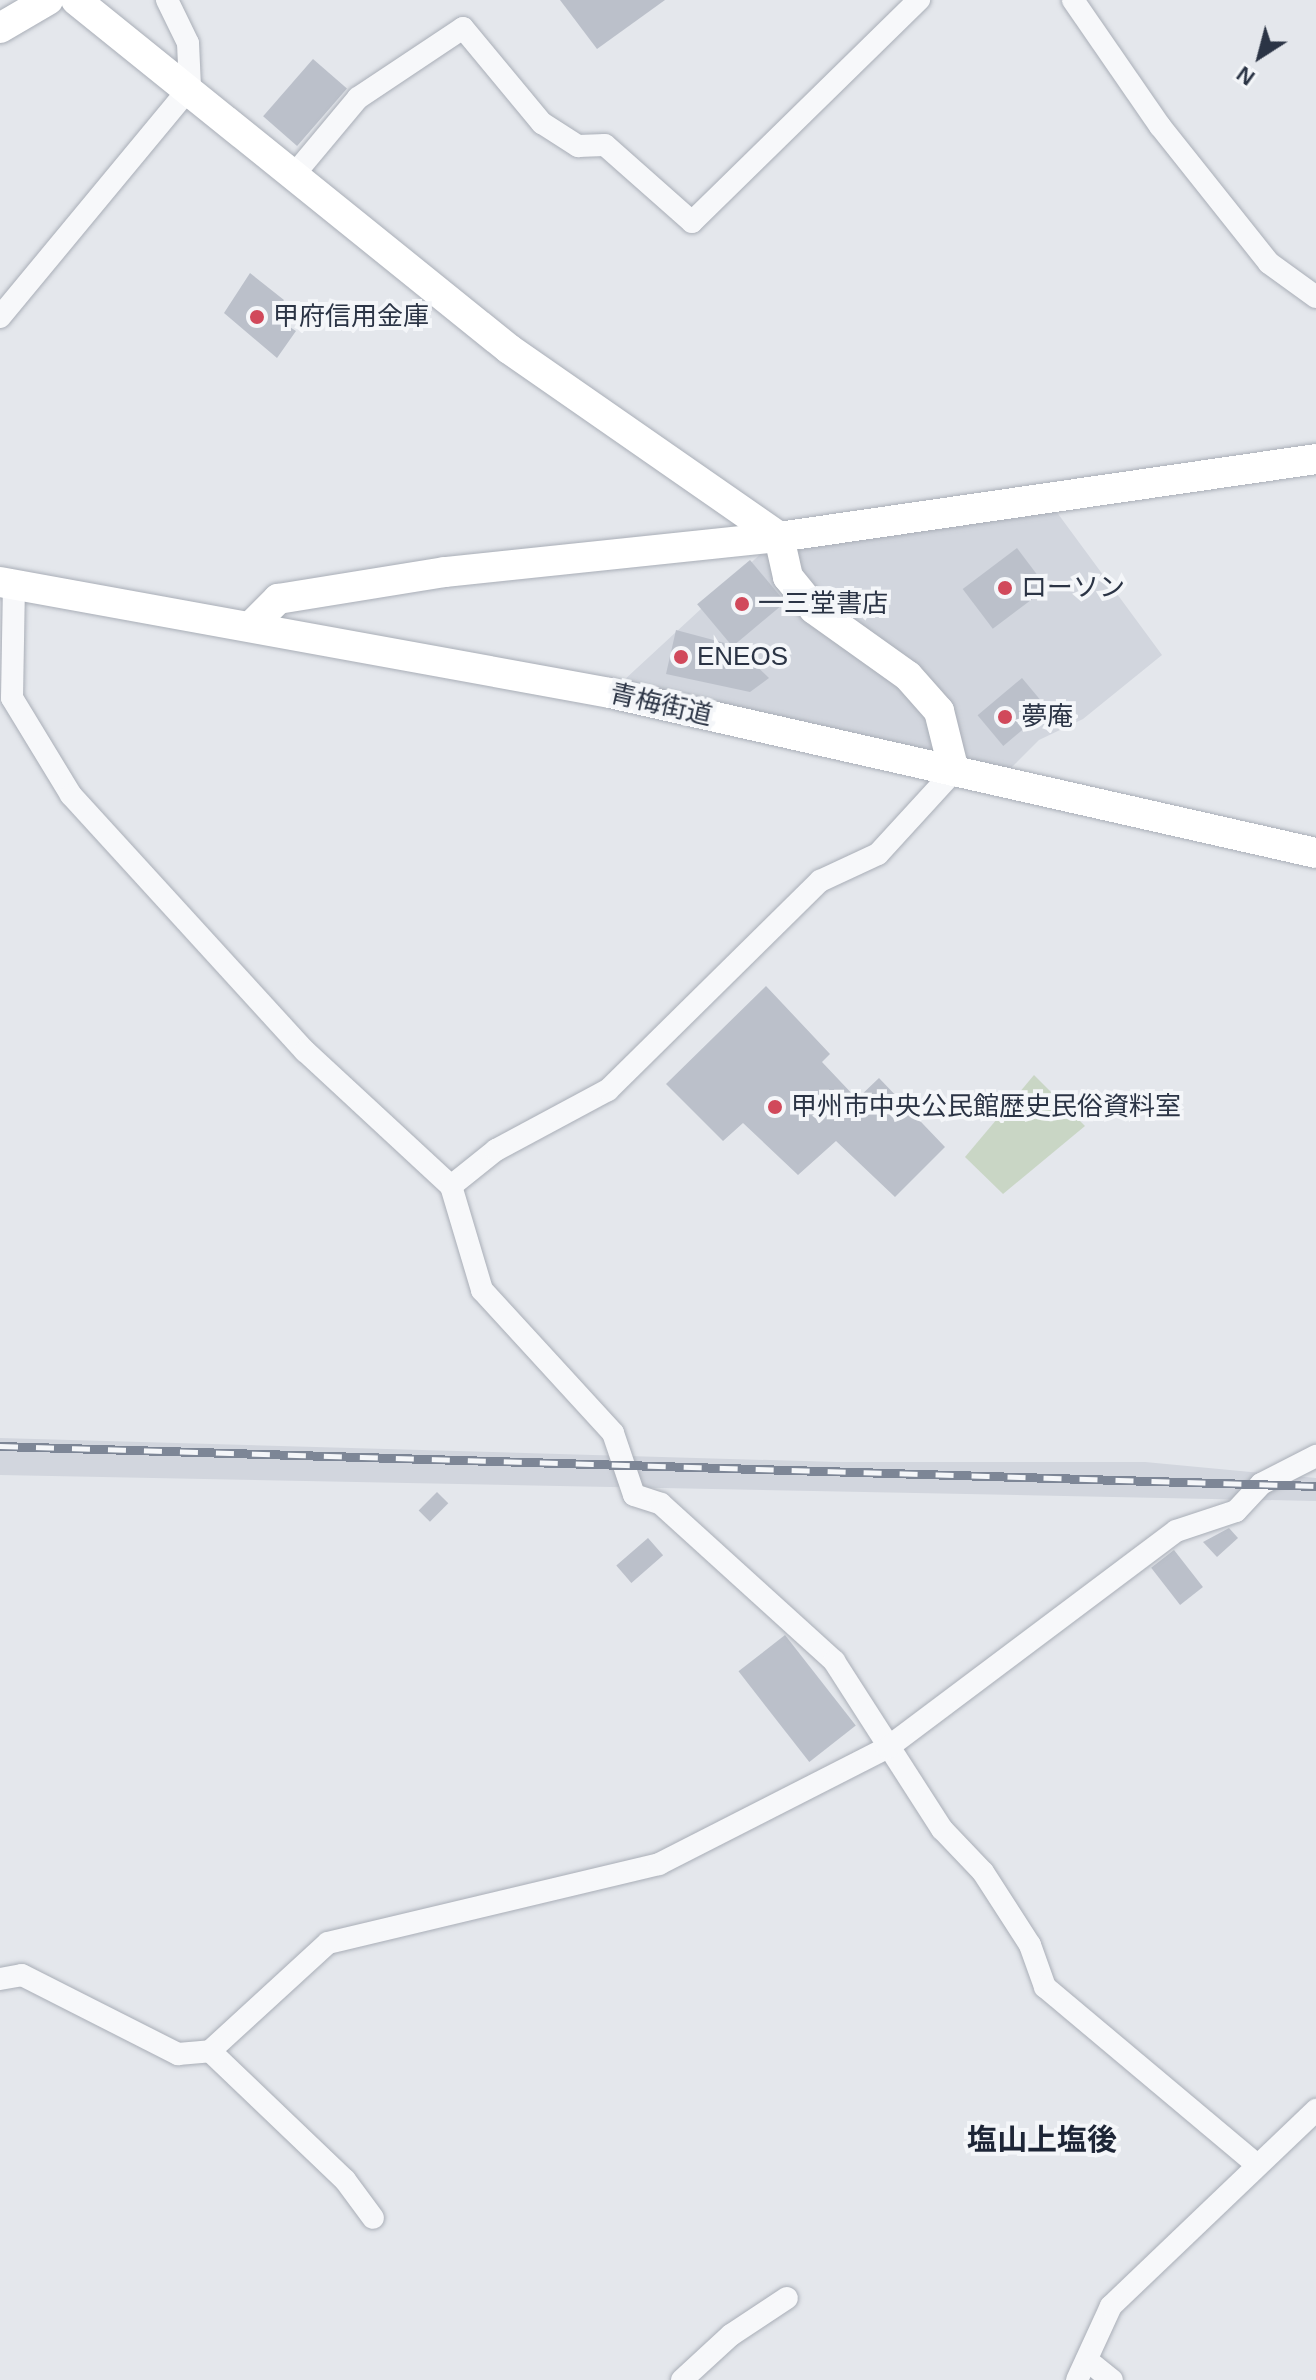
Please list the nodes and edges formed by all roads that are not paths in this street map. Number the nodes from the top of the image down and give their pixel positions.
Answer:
1 (48, 0) edge
2 (76, 0) edge
3 (167, 0) edge
4 (919, 0) edge
5 (1073, 0) edge
6 (0, 28) edge
7 (190, 87) junction
8 (292, 177) junction
9 (1316, 297) edge
10 (0, 317) edge
11 (1316, 459) edge
12 (779, 537) junction
13 (7, 583) edge
14 (252, 625) junction
15 (954, 771) junction
16 (1316, 853) edge
17 (451, 1186) junction
18 (1316, 1456) edge
19 (887, 1748) junction
20 (0, 1979) edge
21 (210, 2051) junction
22 (1316, 2110) edge
23 (1255, 2163) junction
24 (373, 2218) dead end
25 (787, 2298) dead end
26 (1082, 2370) edge
27 (682, 2380) edge
28 (1112, 2380) edge

1 - 6 street
2 - 7 street
3 - 7 street
4 - 8 street
5 - 9 street
7 - 8 street
7 - 10 street
8 - 12 street
11 - 12 street
12 - 14 street
12 - 15 street
13 - 14 street, 青梅街道
13 - 17 street
14 - 15 street, 青梅街道
15 - 16 street, 青梅街道
15 - 17 street
17 - 19 street
18 - 19 street
19 - 21 street
19 - 23 street
20 - 21 street
21 - 24 street
22 - 23 street
23 - 26 street
25 - 27 street
26 - 28 street

